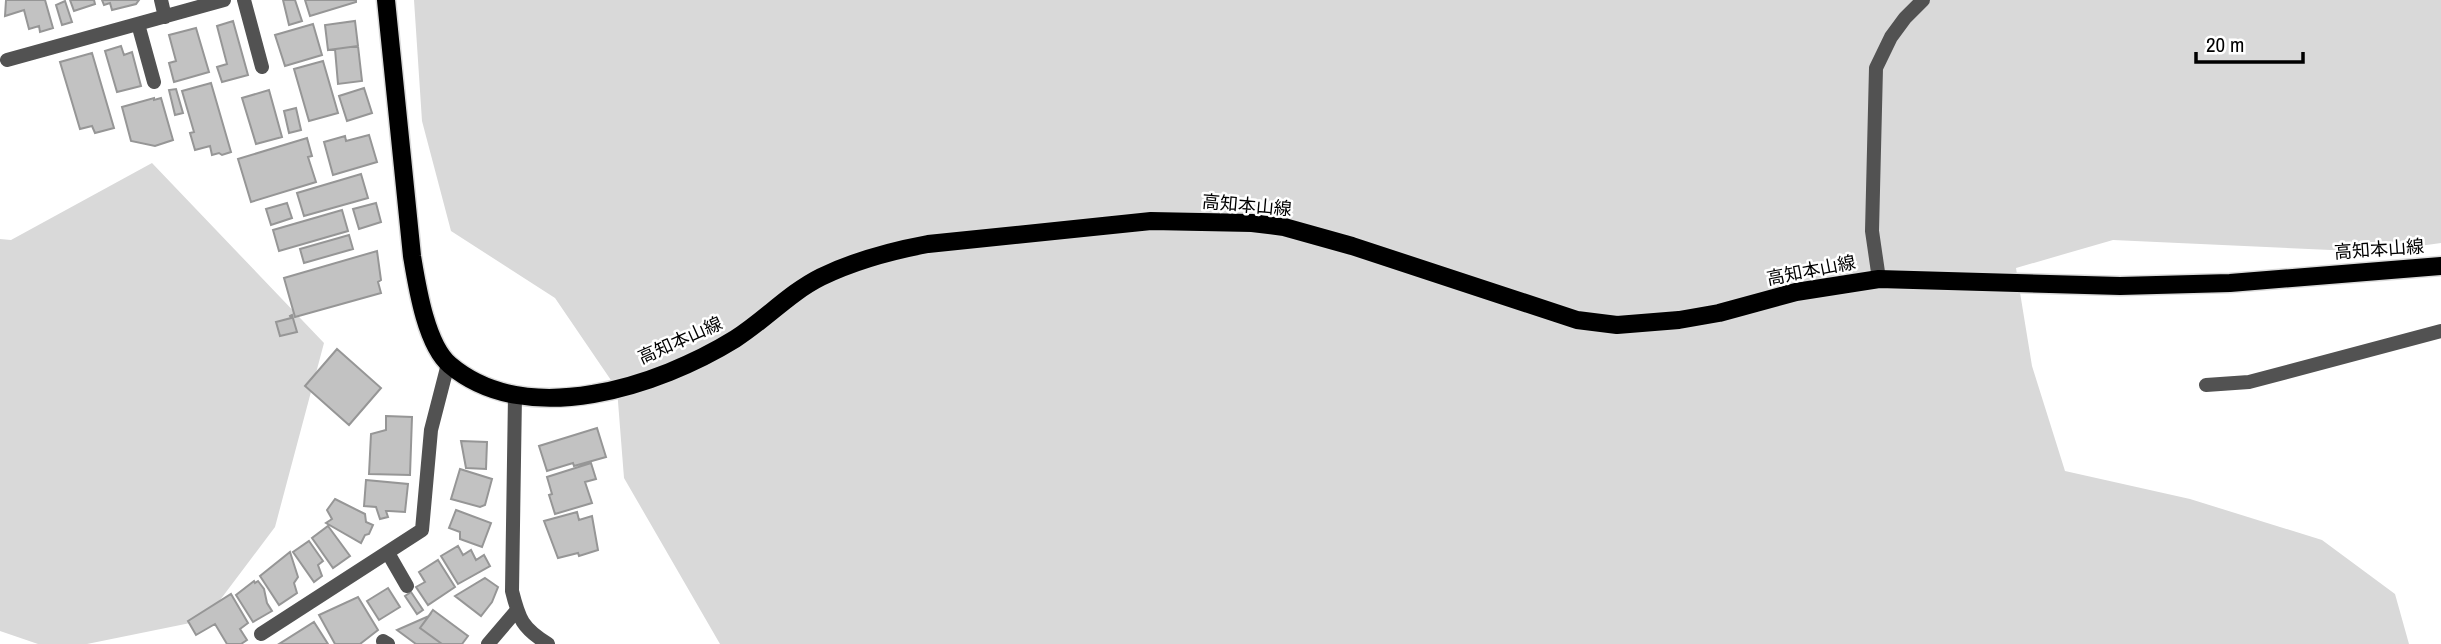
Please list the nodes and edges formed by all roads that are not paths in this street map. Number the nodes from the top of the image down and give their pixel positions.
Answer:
1 (161, 0) edge
2 (224, 0) edge
3 (244, 0) edge
4 (386, 0) edge
5 (1923, 0) edge
6 (165, 17) junction
7 (138, 24) junction
8 (7, 60) dead end
9 (262, 67) dead end
10 (154, 82) dead end
11 (2441, 265) edge
12 (1879, 279) junction
13 (2441, 331) edge
14 (448, 364) junction
15 (2206, 385) dead end
16 (515, 395) junction
17 (388, 553) junction
18 (407, 586) dead end
19 (517, 610) junction
20 (261, 634) dead end
21 (488, 644) edge
22 (548, 644) edge

1 - 6 street
2 - 6 street
3 - 9 street
4 - 14 main road, 高知本山線
5 - 12 street
6 - 7 street
7 - 8 street
7 - 10 street
11 - 12 main road, 高知本山線
12 - 16 main road, 高知本山線
13 - 15 street
14 - 16 main road, 高知本山線
14 - 17 street
16 - 19 street
17 - 18 street
17 - 20 street
19 - 21 street
19 - 22 street

